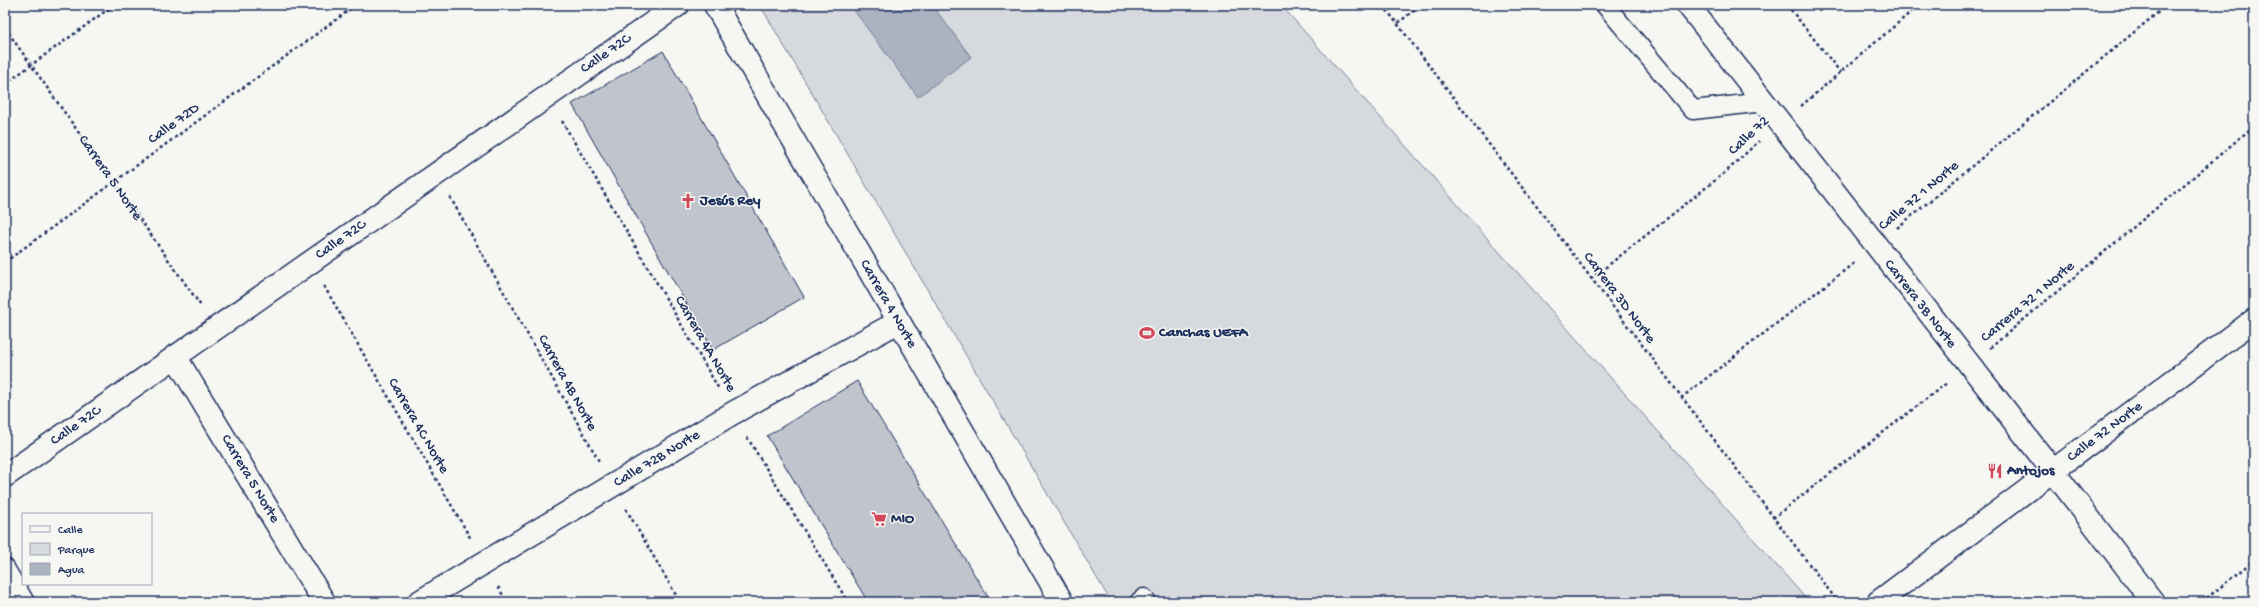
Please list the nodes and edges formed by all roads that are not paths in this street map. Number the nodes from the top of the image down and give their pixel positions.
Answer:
1 (678, 5) edge
2 (715, 5) edge
3 (1605, 5) edge
4 (1688, 5) edge
5 (1764, 102) junction
6 (2254, 320) edge
7 (898, 322) junction
8 (175, 356) junction
9 (2053, 471) junction
10 (5, 476) edge
11 (5, 568) edge
12 (25, 602) edge
13 (324, 602) edge
14 (419, 602) edge
15 (1062, 602) edge
16 (1140, 602) edge
17 (1147, 602) edge
18 (1878, 602) edge
19 (2153, 602) edge

1 - 8 street, Calle 72C
2 - 7 street, Carrera 4 Norte
3 - 5 lane
4 - 5 street, Carrera 3B Norte
5 - 9 street, Carrera 3B Norte
6 - 9 street, Calle 72 Norte
7 - 14 street, Calle 72B Norte
7 - 15 street, Carrera 4 Norte
8 - 10 street, Calle 72C
8 - 13 street, Carrera 5 Norte
9 - 18 street, Calle 72 Norte
9 - 19 street, Carrera 3B Norte
11 - 12 lane
16 - 17 lane

